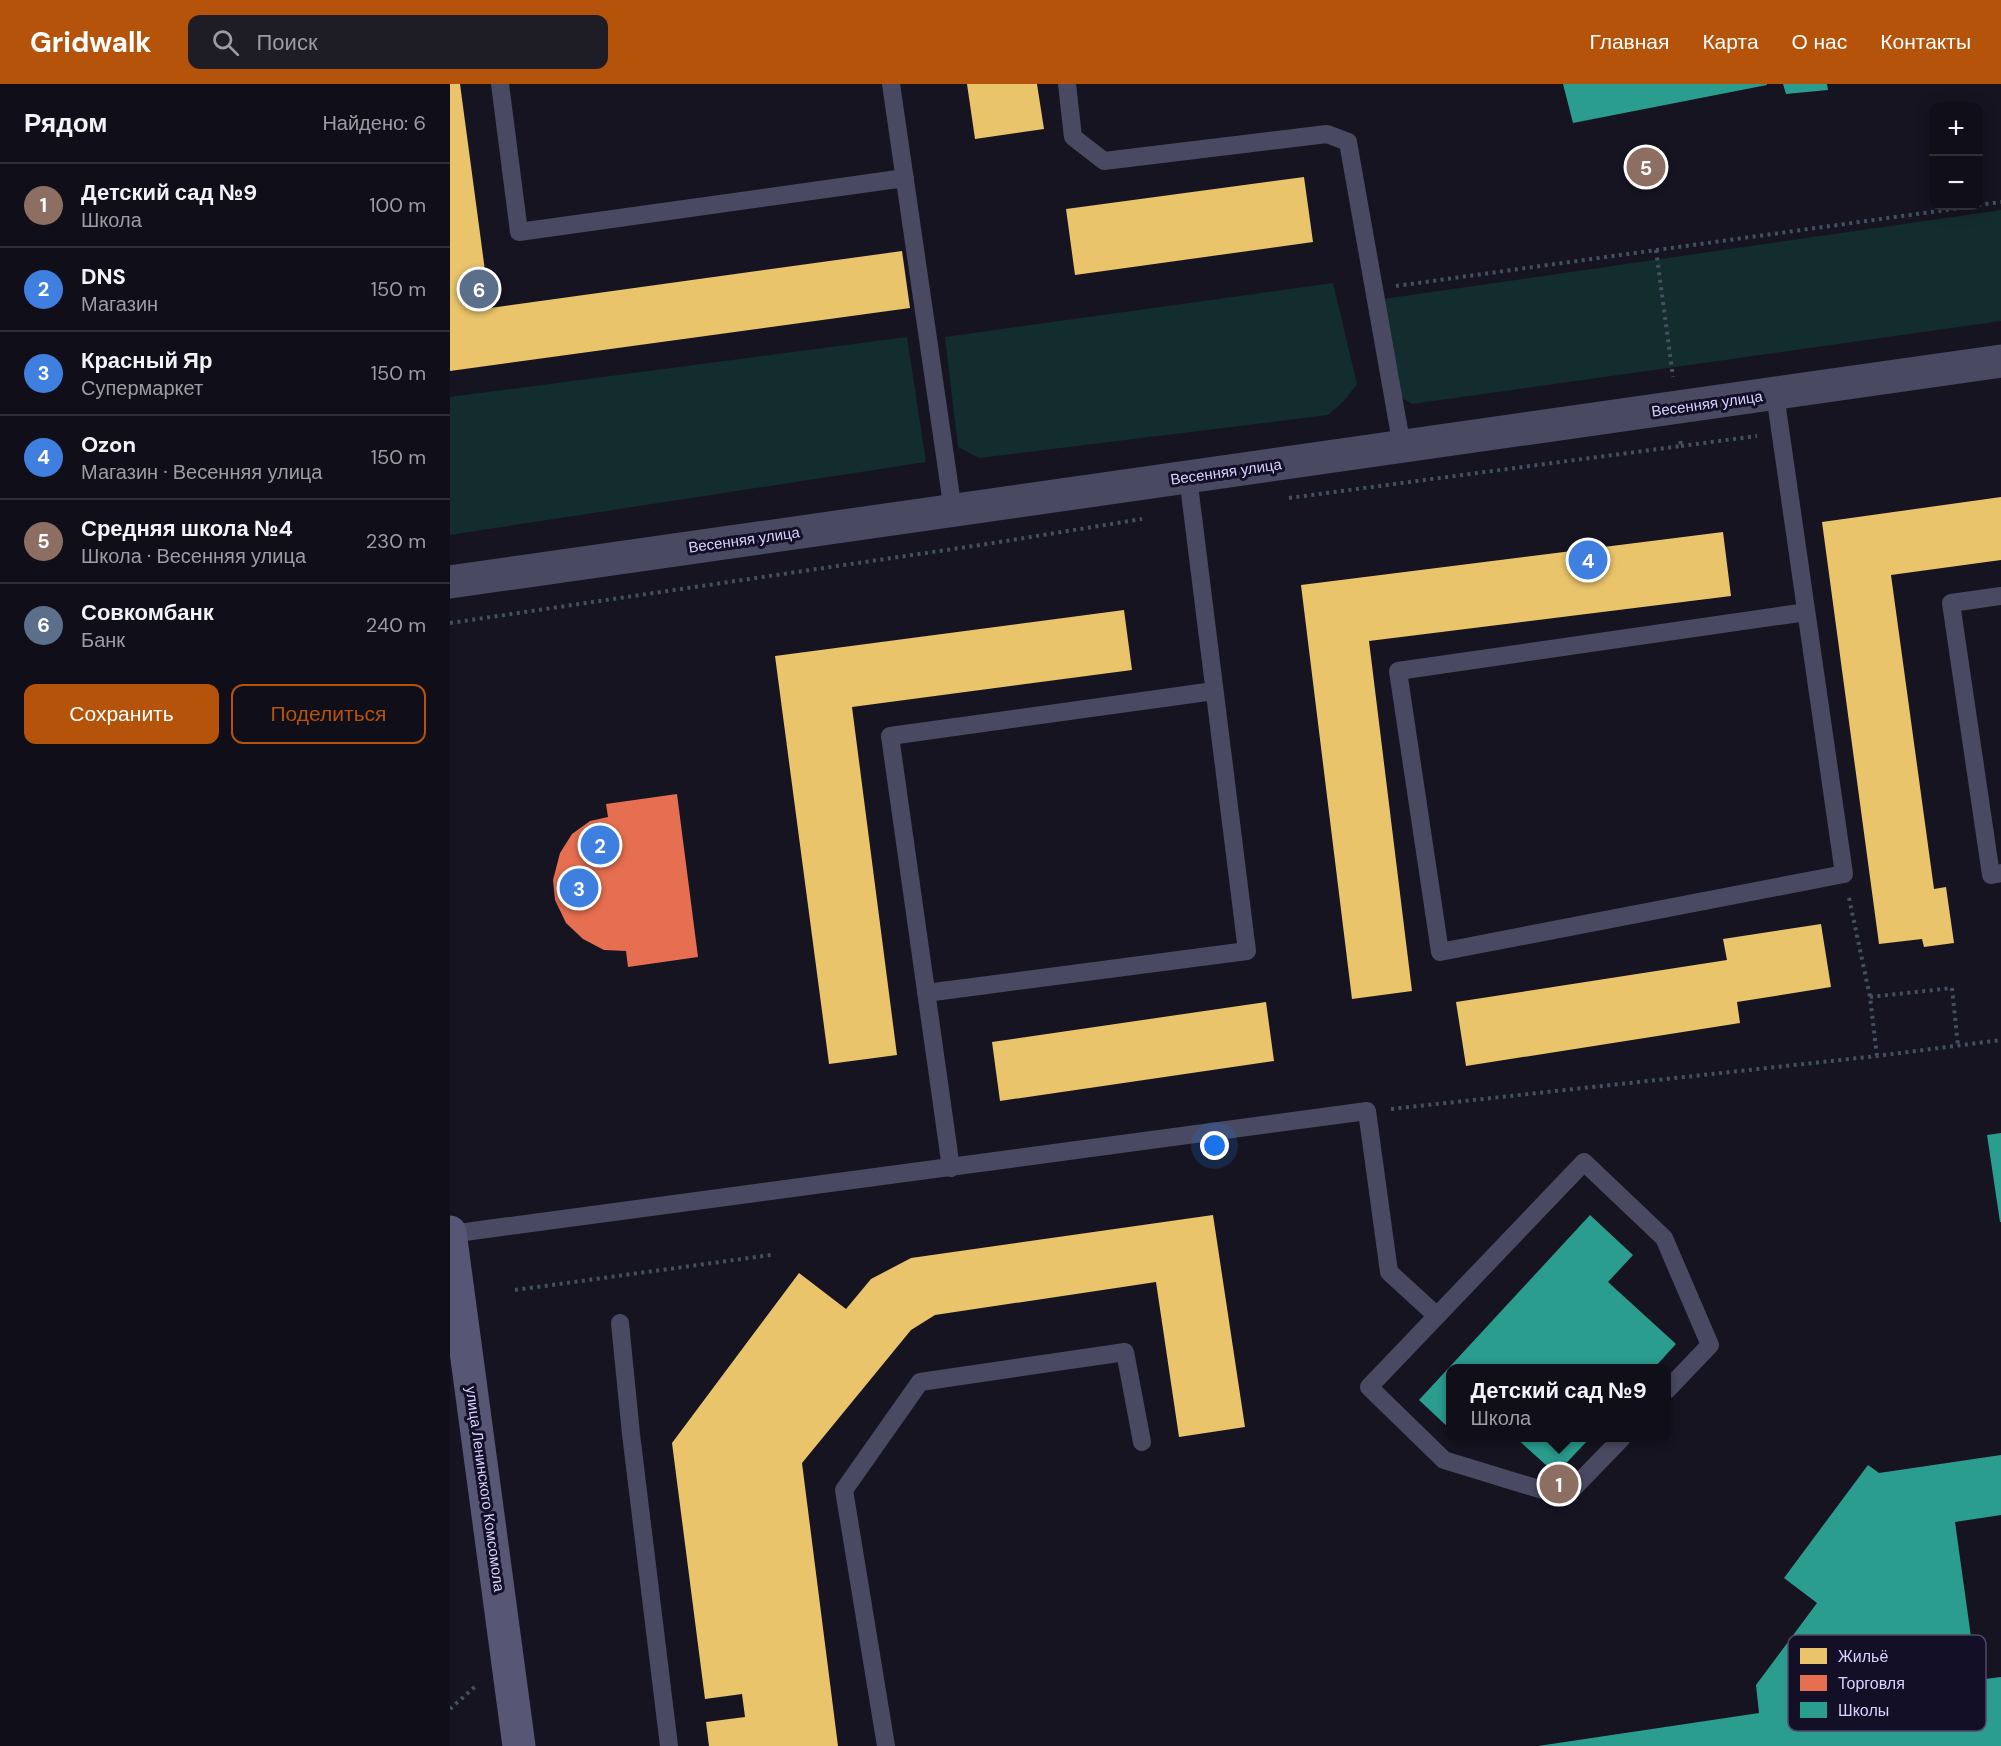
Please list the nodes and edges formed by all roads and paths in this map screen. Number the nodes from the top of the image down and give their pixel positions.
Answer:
1 (500, 84) edge
2 (891, 84) edge
3 (1067, 84) edge
4 (904, 178) junction
5 (2001, 202) edge
6 (1983, 204) edge
7 (1941, 210) edge
8 (1374, 289) junction
9 (2001, 362) edge
10 (1775, 394) junction
11 (1780, 433) junction
12 (1681, 446) dead end
13 (1402, 447) junction
14 (1188, 477) junction
15 (953, 511) junction
16 (450, 582) edge
17 (2001, 596) edge
18 (1806, 612) junction
19 (1214, 691) junction
20 (2001, 873) edge
21 (1844, 874) junction
22 (926, 993) junction
23 (1870, 997) junction
24 (2001, 1040) edge
25 (1958, 1046) junction
26 (1877, 1056) junction
27 (1367, 1111) junction
28 (951, 1168) junction
29 (450, 1233) edge
30 (771, 1255) dead end
31 (515, 1290) dead end
32 (1437, 1316) junction
33 (620, 1323) dead end
34 (458, 1359) edge
35 (1671, 1386) edge
36 (1142, 1442) dead end
37 (1617, 1442) edge
38 (519, 1746) edge
39 (669, 1746) edge
40 (886, 1746) edge

1 - 4 lane
2 - 4 lane
3 - 8 lane
4 - 15 lane
5 - 6 path
7 - 8 path
8 - 13 lane
9 - 10 street, Весенняя улица
10 - 11 lane
10 - 13 street, Весенняя улица
11 - 12 path
11 - 18 lane
13 - 14 street, Весенняя улица
14 - 15 street, Весенняя улица
14 - 19 lane
15 - 16 street, Весенняя улица
17 - 20 lane
18 - 21 lane
18 - 21 lane
19 - 22 lane
19 - 22 lane
21 - 23 path
22 - 28 lane
23 - 25 path
23 - 26 path
24 - 25 path
25 - 26 path
26 - 27 path
27 - 28 lane
27 - 32 lane
28 - 29 lane
29 - 34 main road, улица Ленинского Комсомола
30 - 31 path
32 - 35 lane
32 - 37 lane
33 - 39 lane
34 - 38 main road, улица Ленинского Комсомола
36 - 40 lane

